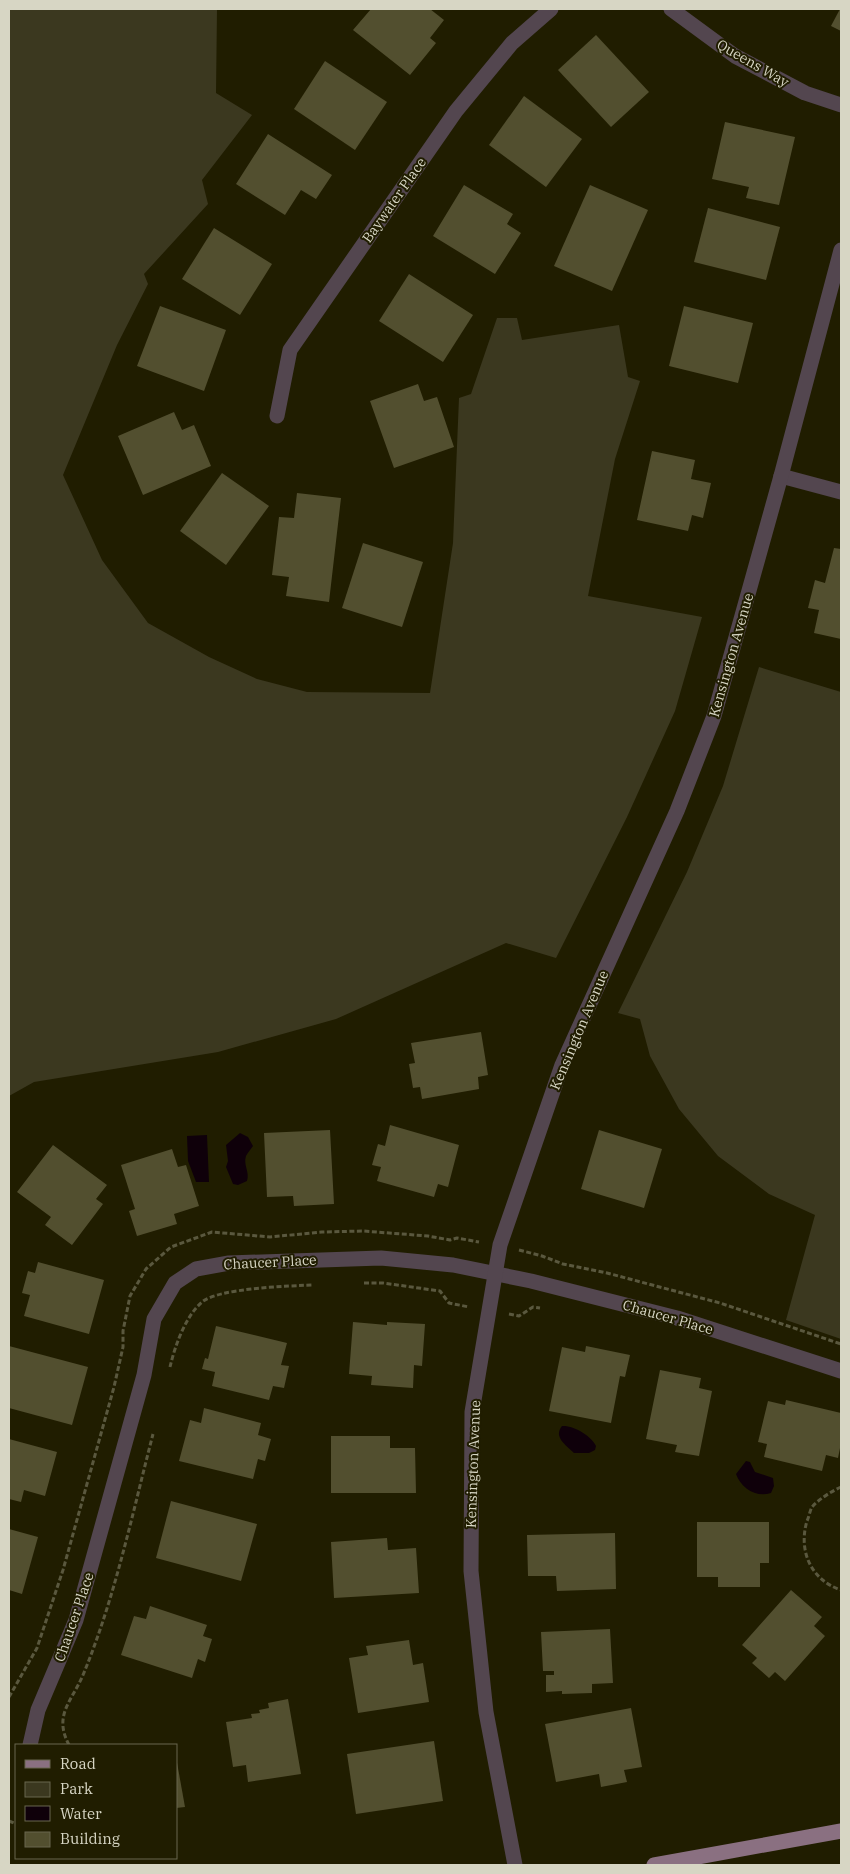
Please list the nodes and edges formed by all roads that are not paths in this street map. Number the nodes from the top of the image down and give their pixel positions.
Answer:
1 (551, 9) edge
2 (671, 9) edge
3 (841, 105) edge
4 (841, 250) edge
5 (278, 416) dead end
6 (781, 476) junction
7 (841, 492) edge
8 (495, 1275) junction
9 (841, 1371) edge
10 (30, 1744) edge
11 (841, 1831) edge
12 (514, 1865) edge
13 (654, 1865) edge

1 - 5 street, Baywater Place
2 - 3 street, Queens Way
4 - 6 street, Kensington Avenue
6 - 7 street
6 - 8 street, Kensington Avenue
8 - 9 street, Chaucer Place
8 - 10 street, Chaucer Place
8 - 12 street, Kensington Avenue
11 - 13 main road

